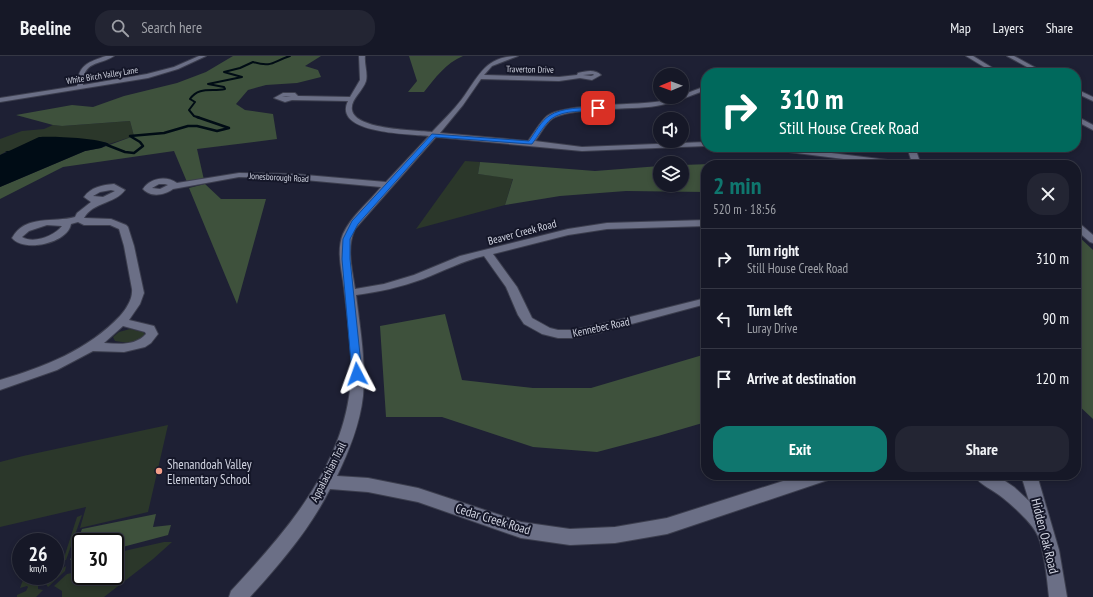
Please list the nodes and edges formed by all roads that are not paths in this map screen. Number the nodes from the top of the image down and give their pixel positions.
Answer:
1 (110, 56) edge
2 (203, 56) edge
3 (362, 56) edge
4 (515, 56) edge
5 (969, 56) edge
6 (1010, 56) edge
7 (989, 68) edge
8 (1033, 68) edge
9 (580, 76) dead end
10 (480, 77) junction
11 (80, 88) junction
12 (701, 90) edge
13 (1081, 93) edge
14 (293, 98) dead end
15 (353, 99) junction
16 (1093, 99) edge
17 (0, 100) edge
18 (1081, 121) edge
19 (1093, 128) edge
20 (434, 135) junction
21 (530, 143) junction
22 (701, 144) edge
23 (808, 152) edge
24 (871, 160) edge
25 (173, 186) dead end
26 (387, 186) junction
27 (99, 200) dead end
28 (79, 219) junction
29 (65, 223) dead end
30 (701, 223) edge
31 (1081, 230) edge
32 (1093, 240) edge
33 (487, 253) junction
34 (350, 293) junction
35 (701, 302) edge
36 (121, 322) junction
37 (91, 346) junction
38 (0, 385) edge
39 (807, 480) edge
40 (991, 480) edge
41 (1030, 480) edge
42 (325, 482) junction
43 (1046, 533) junction
44 (238, 597) edge
45 (1058, 597) edge

1 - 11 street
2 - 11 street, White Birch Valley Lane
3 - 15 street
4 - 10 street, Appalachian Trail
5 - 7 street
6 - 8 street
9 - 10 street, Traverton Drive
10 - 20 street, Appalachian Trail
11 - 17 street, White Birch Valley Lane
12 - 21 street
13 - 16 street
14 - 15 street
15 - 20 street
18 - 19 street
20 - 21 street
20 - 26 street, Appalachian Trail
21 - 22 street
23 - 24 street
25 - 26 street, Jonesborough Road
26 - 34 street, Appalachian Trail
27 - 28 street
28 - 29 street
28 - 36 street
30 - 33 street, Beaver Creek Road
31 - 32 street
33 - 34 street, Beaver Creek Road
33 - 35 street, Kennebec Road
34 - 42 street, Appalachian Trail
36 - 37 street
36 - 37 street
37 - 38 street
39 - 42 street, Cedar Creek Road
40 - 43 street
41 - 43 street, Hidden Oak Road
42 - 44 street, Appalachian Trail
43 - 45 street, Hidden Oak Road

